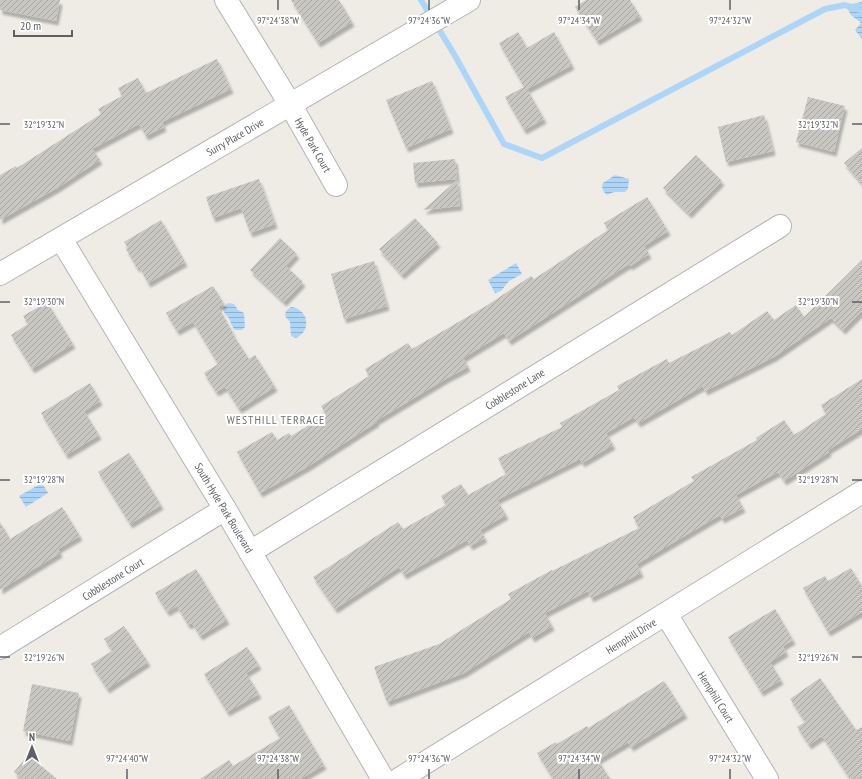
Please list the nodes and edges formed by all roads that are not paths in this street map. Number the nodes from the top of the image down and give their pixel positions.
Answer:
1 (226, 0) edge
2 (469, 0) edge
3 (290, 104) junction
4 (336, 185) dead end
5 (780, 226) dead end
6 (60, 239) junction
7 (0, 274) edge
8 (862, 492) edge
9 (225, 509) junction
10 (250, 552) junction
11 (666, 614) junction
12 (0, 648) edge
13 (383, 779) edge
14 (399, 779) edge
15 (767, 779) edge

1 - 3 street
2 - 3 street, Surry Place Drive
3 - 4 street, Hyde Park Court
3 - 6 street, Surry Place Drive
5 - 10 street, Cobblestone Lane
6 - 7 street, Surry Place Drive
6 - 9 street, South Hyde Park Boulevard
8 - 11 street, Hemphill Drive
9 - 10 street, South Hyde Park Boulevard
9 - 12 street, Cobblestone Court
10 - 13 street, South Hyde Park Boulevard
11 - 14 street, Hemphill Drive
11 - 15 street, Hemphill Court

